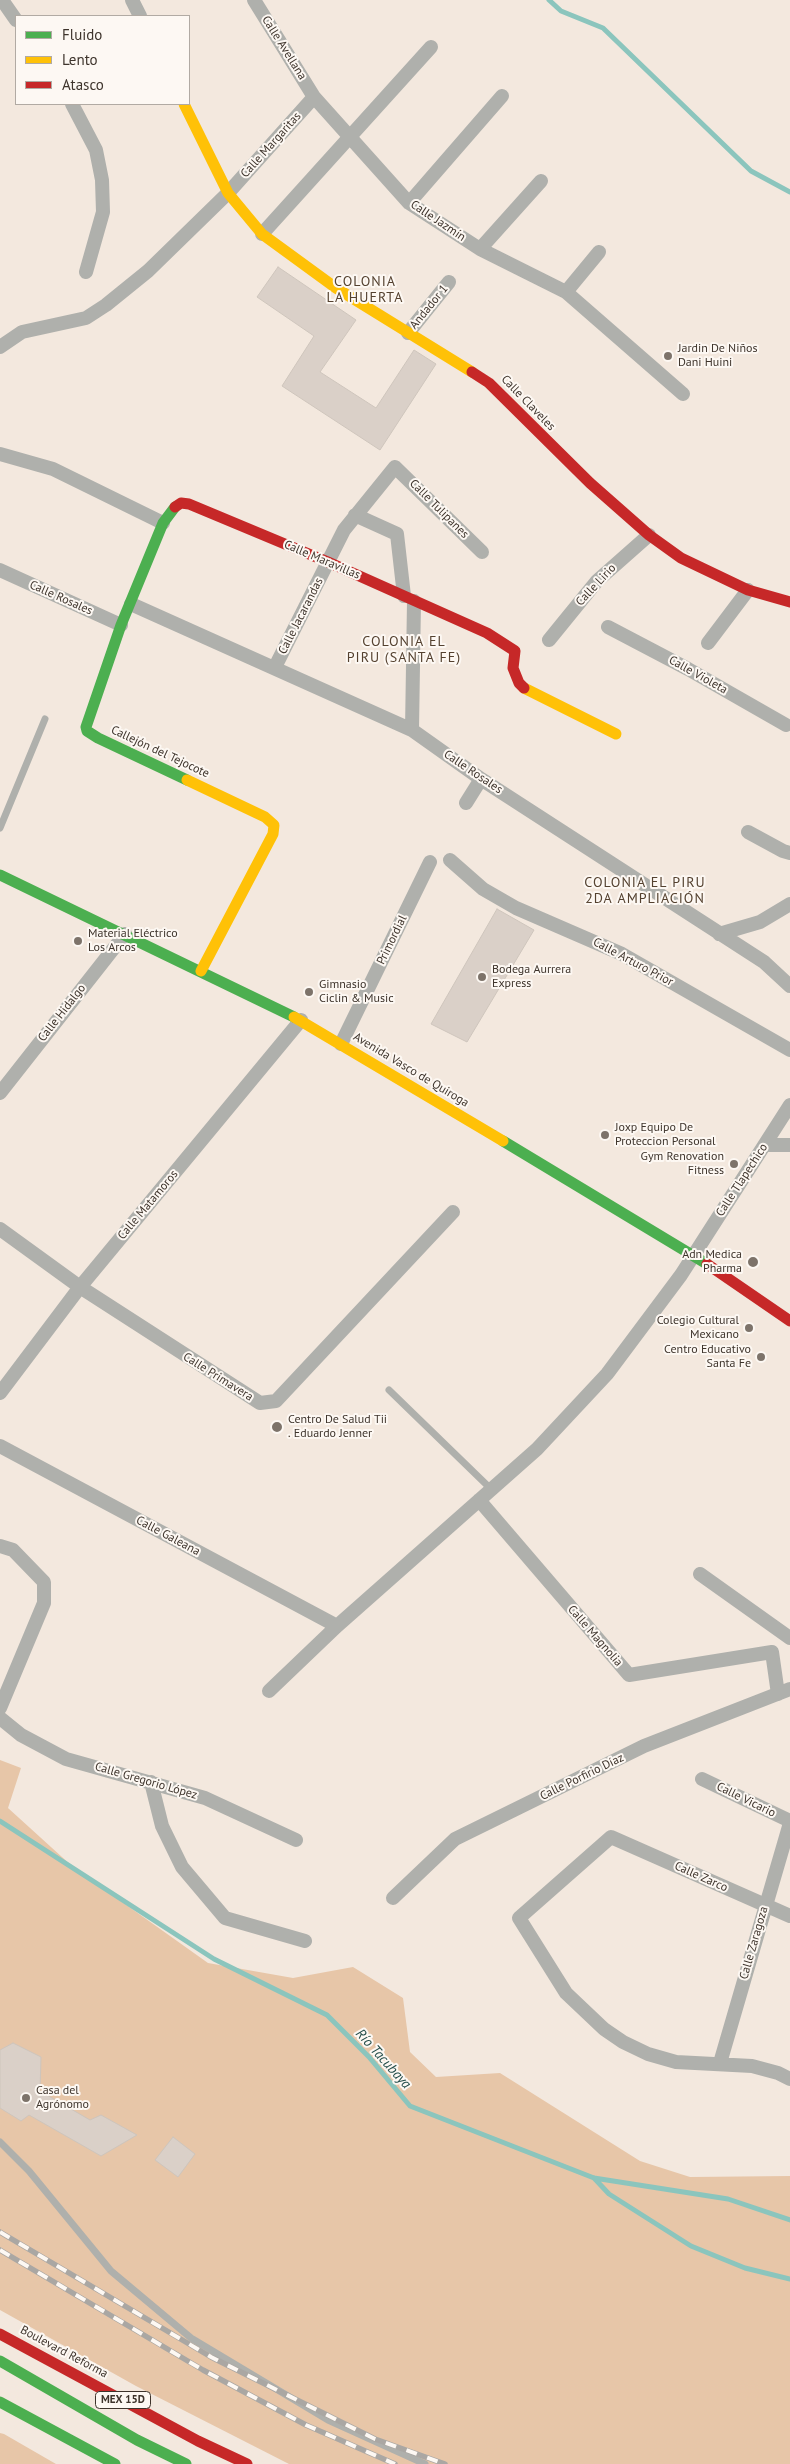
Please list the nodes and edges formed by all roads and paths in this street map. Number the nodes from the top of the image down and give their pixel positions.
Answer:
1 (2, 0) edge
2 (132, 0) edge
3 (254, 0) edge
4 (140, 15) edge
5 (15, 19) edge
6 (431, 47) dead end
7 (502, 96) dead end
8 (314, 97) junction
9 (73, 105) edge
10 (184, 105) edge
11 (350, 137) junction
12 (541, 181) dead end
13 (228, 193) junction
14 (409, 203) junction
15 (262, 234) junction
16 (480, 249) junction
17 (599, 252) dead end
18 (86, 272) dead end
19 (449, 282) dead end
20 (566, 292) junction
21 (408, 332) junction
22 (0, 346) edge
23 (683, 394) dead end
24 (0, 454) edge
25 (395, 466) joint
26 (355, 515) junction
27 (163, 523) junction
28 (649, 535) junction
29 (482, 552) dead end
30 (328, 562) junction
31 (0, 570) edge
32 (748, 590) junction
33 (409, 598) junction
34 (790, 602) edge
35 (131, 604) junction
36 (121, 625) junction
37 (608, 627) dead end
38 (549, 640) dead end
39 (708, 643) dead end
40 (275, 667) junction
41 (45, 719) dead end
42 (786, 725) dead end
43 (412, 730) junction
44 (616, 734) dead end
45 (481, 778) junction
46 (466, 803) dead end
47 (0, 828) edge
48 (748, 832) dead end
49 (790, 853) edge
50 (450, 860) dead end
51 (430, 862) dead end
52 (0, 875) edge
53 (787, 910) edge
54 (125, 934) junction
55 (719, 934) junction
56 (201, 971) junction
57 (790, 986) edge
58 (301, 1020) junction
59 (341, 1044) junction
60 (790, 1050) edge
61 (0, 1093) edge
62 (790, 1105) edge
63 (766, 1144) junction
64 (790, 1145) edge
65 (453, 1212) dead end
66 (0, 1229) edge
67 (694, 1255) junction
68 (80, 1287) junction
69 (790, 1322) edge
70 (389, 1390) dead end
71 (0, 1393) edge
72 (0, 1446) edge
73 (491, 1489) junction
74 (479, 1500) junction
75 (0, 1546) edge
76 (700, 1574) dead end
77 (337, 1626) junction
78 (790, 1638) edge
79 (269, 1691) dead end
80 (784, 1692) edge
81 (0, 1708) edge
82 (0, 1718) edge
83 (702, 1779) dead end
84 (151, 1782) junction
85 (790, 1822) edge
86 (296, 1840) dead end
87 (393, 1898) dead end
88 (765, 1905) junction
89 (790, 1916) edge
90 (306, 1941) dead end
91 (720, 2063) junction
92 (790, 2079) edge
93 (0, 2142) edge
94 (0, 2334) edge
95 (0, 2361) edge
96 (0, 2402) edge
97 (116, 2464) edge
98 (186, 2464) edge
99 (247, 2464) edge
100 (425, 2464) edge

1 - 5 street
2 - 4 street
3 - 8 street, Calle Avellana
6 - 11 street
7 - 14 street
8 - 11 street, Calle Jazmín
8 - 13 street, Calle Margaritas
9 - 18 street
10 - 13 main road, Calle Claveles
11 - 14 street, Calle Jazmín
11 - 15 street
12 - 16 street
13 - 15 main road, Calle Claveles
13 - 22 street, Calle Margaritas
14 - 16 street, Calle Jazmín
15 - 21 main road, Calle Claveles
16 - 20 street, Calle Jazmín
17 - 20 street
19 - 21 street, Andador 1
20 - 23 street, Calle Jazmín
21 - 28 main road, Calle Claveles
24 - 27 street
25 - 26 street, Calle Jacarandas
25 - 29 street, Calle Tulipanes
26 - 30 street, Calle Jacarandas
26 - 33 street
27 - 30 main road, Calle Maravillas
27 - 35 main road, Callejón del Tejocote
28 - 32 main road, Calle Claveles
28 - 38 street, Calle Lirio
30 - 33 main road, Calle Maravillas
30 - 40 street, Calle Jacarandas
31 - 36 street, Calle Rosales
32 - 34 main road, Calle Claveles
32 - 39 street
33 - 43 street
33 - 44 main road, Calle Maravillas
35 - 36 main road, Callejón del Tejocote
35 - 40 street, Calle Rosales
36 - 56 main road, Callejón del Tejocote
37 - 42 street, Calle Violeta
40 - 43 street, Calle Rosales
41 - 47 lane
43 - 45 street, Calle Rosales
45 - 46 street
45 - 55 street, Calle Rosales
48 - 49 street
50 - 60 street, Calle Arturo Prior
51 - 59 street, Primordial
52 - 54 main road, Avenida Vasco de Quiroga
53 - 55 street
54 - 56 main road, Avenida Vasco de Quiroga
54 - 61 street, Calle Hidalgo
55 - 57 street, Calle Rosales
56 - 58 main road, Avenida Vasco de Quiroga
58 - 59 main road, Avenida Vasco de Quiroga
58 - 68 street, Calle Matamoros
59 - 67 main road, Avenida Vasco de Quiroga
62 - 63 street, Calle Tlapechico
63 - 64 street
63 - 67 street, Calle Tlapechico
65 - 68 street, Calle Primavera
66 - 68 street, Calle Primavera
67 - 69 main road, Avenida Vasco de Quiroga
67 - 73 street
68 - 71 street, Calle Matamoros
70 - 73 lane
72 - 77 street, Calle Galeana
73 - 74 street
74 - 77 street
74 - 80 street, Calle Magnolia
75 - 81 street
76 - 78 street
77 - 79 street
80 - 87 street, Calle Porfirio Díaz
82 - 84 street, Calle Gregorio López
83 - 85 street, Calle Vicario
84 - 86 street, Calle Gregorio López
84 - 90 street
85 - 88 street, Calle Zaragoza
88 - 89 street, Calle Zarco
88 - 91 street, Calle Zaragoza
88 - 91 street, Calle Zarco
91 - 92 street
93 - 100 lane
94 - 99 main road, Boulevard Reforma / MEX 15D
95 - 98 main road
96 - 97 main road

